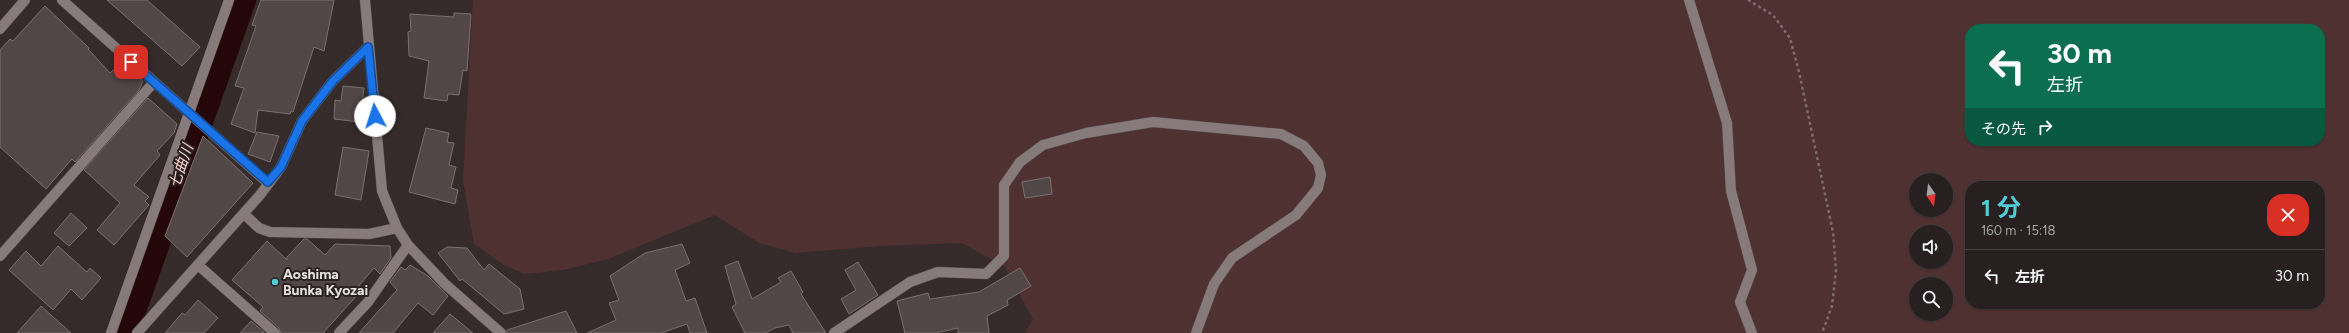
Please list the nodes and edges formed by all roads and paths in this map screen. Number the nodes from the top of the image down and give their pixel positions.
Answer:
1 (26, 0) edge
2 (62, 0) edge
3 (229, 0) edge
4 (365, 0) edge
5 (1689, 0) edge
6 (1748, 0) edge
7 (0, 29) edge
8 (368, 47) junction
9 (154, 82) junction
10 (189, 112) junction
11 (268, 182) junction
12 (244, 214) junction
13 (397, 228) junction
14 (408, 245) junction
15 (0, 256) edge
16 (198, 265) junction
17 (111, 333) edge
18 (137, 333) edge
19 (275, 333) edge
20 (339, 333) edge
21 (501, 333) edge
22 (834, 333) edge
23 (1196, 333) edge
24 (1752, 333) edge
25 (1822, 333) edge

1 - 7 street
2 - 9 street
3 - 10 street
4 - 8 street
5 - 24 street
6 - 25 path
8 - 11 street
8 - 13 street
9 - 10 street
9 - 15 street
10 - 11 street
10 - 17 street
11 - 12 street
12 - 13 street
12 - 16 street
13 - 14 street
14 - 20 street
14 - 21 street
16 - 18 street
16 - 19 street
22 - 23 street

